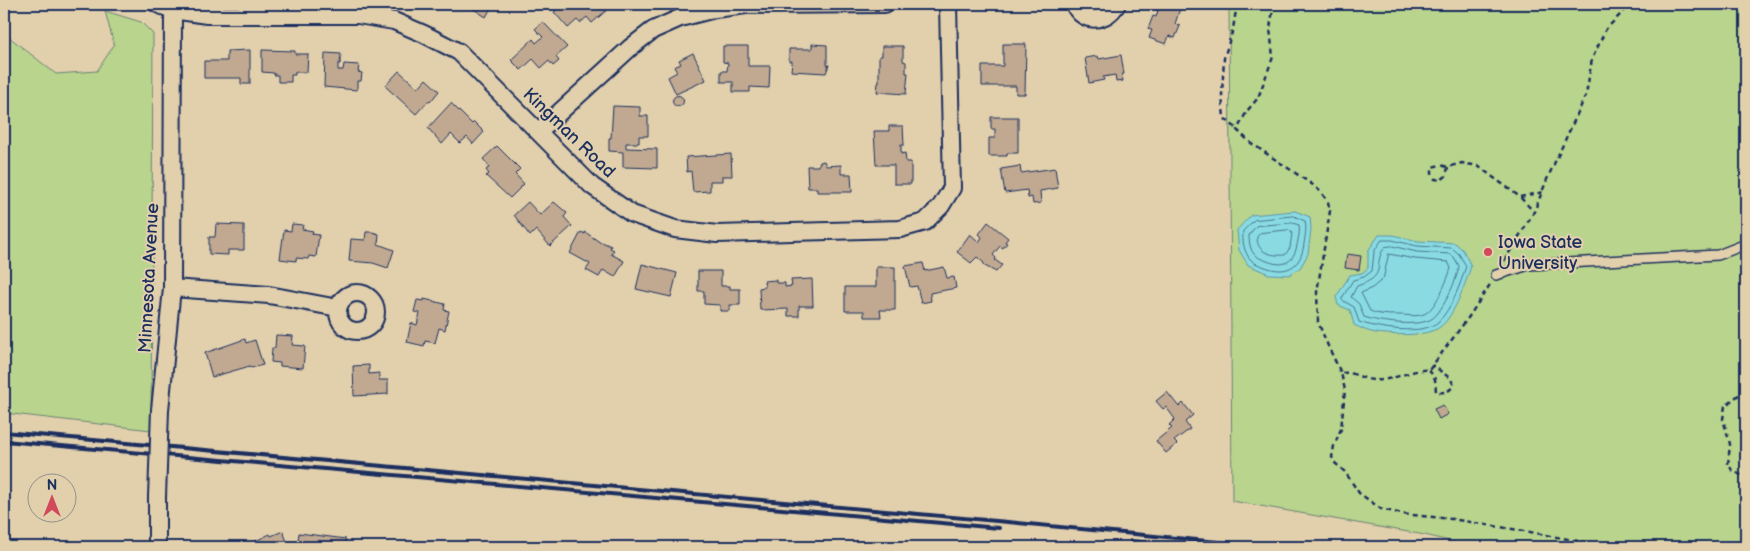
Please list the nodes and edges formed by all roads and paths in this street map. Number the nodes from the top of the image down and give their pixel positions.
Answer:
1 (157, 4) edge
2 (885, 4) edge
3 (948, 4) edge
4 (1074, 4) edge
5 (1116, 4) edge
6 (1237, 4) edge
7 (1274, 4) edge
8 (1631, 4) edge
9 (173, 10) junction
10 (1237, 130) junction
11 (538, 131) junction
12 (1448, 167) junction
13 (1543, 192) junction
14 (1520, 197) junction
15 (1534, 212) junction
16 (1746, 244) edge
17 (1496, 275) junction
18 (172, 288) junction
19 (338, 308) dead end
20 (1432, 365) junction
21 (1428, 370) junction
22 (1341, 373) junction
23 (1746, 389) edge
24 (1746, 478) edge
25 (157, 547) edge
26 (1610, 547) edge

1 - 9 street, Kingman Road
2 - 11 street
3 - 11 street, Kingman Road
4 - 5 street
6 - 10 path
7 - 10 path
8 - 13 path
9 - 11 street, Kingman Road
9 - 18 street, Minnesota Avenue
10 - 22 path
12 - 12 path
12 - 14 path
13 - 14 path
13 - 15 path
14 - 15 path
15 - 17 path
16 - 17 lane
17 - 20 path
18 - 19 street
18 - 25 street, Minnesota Avenue, bridge
20 - 21 path
20 - 21 path
21 - 22 path
22 - 26 path
23 - 24 path

